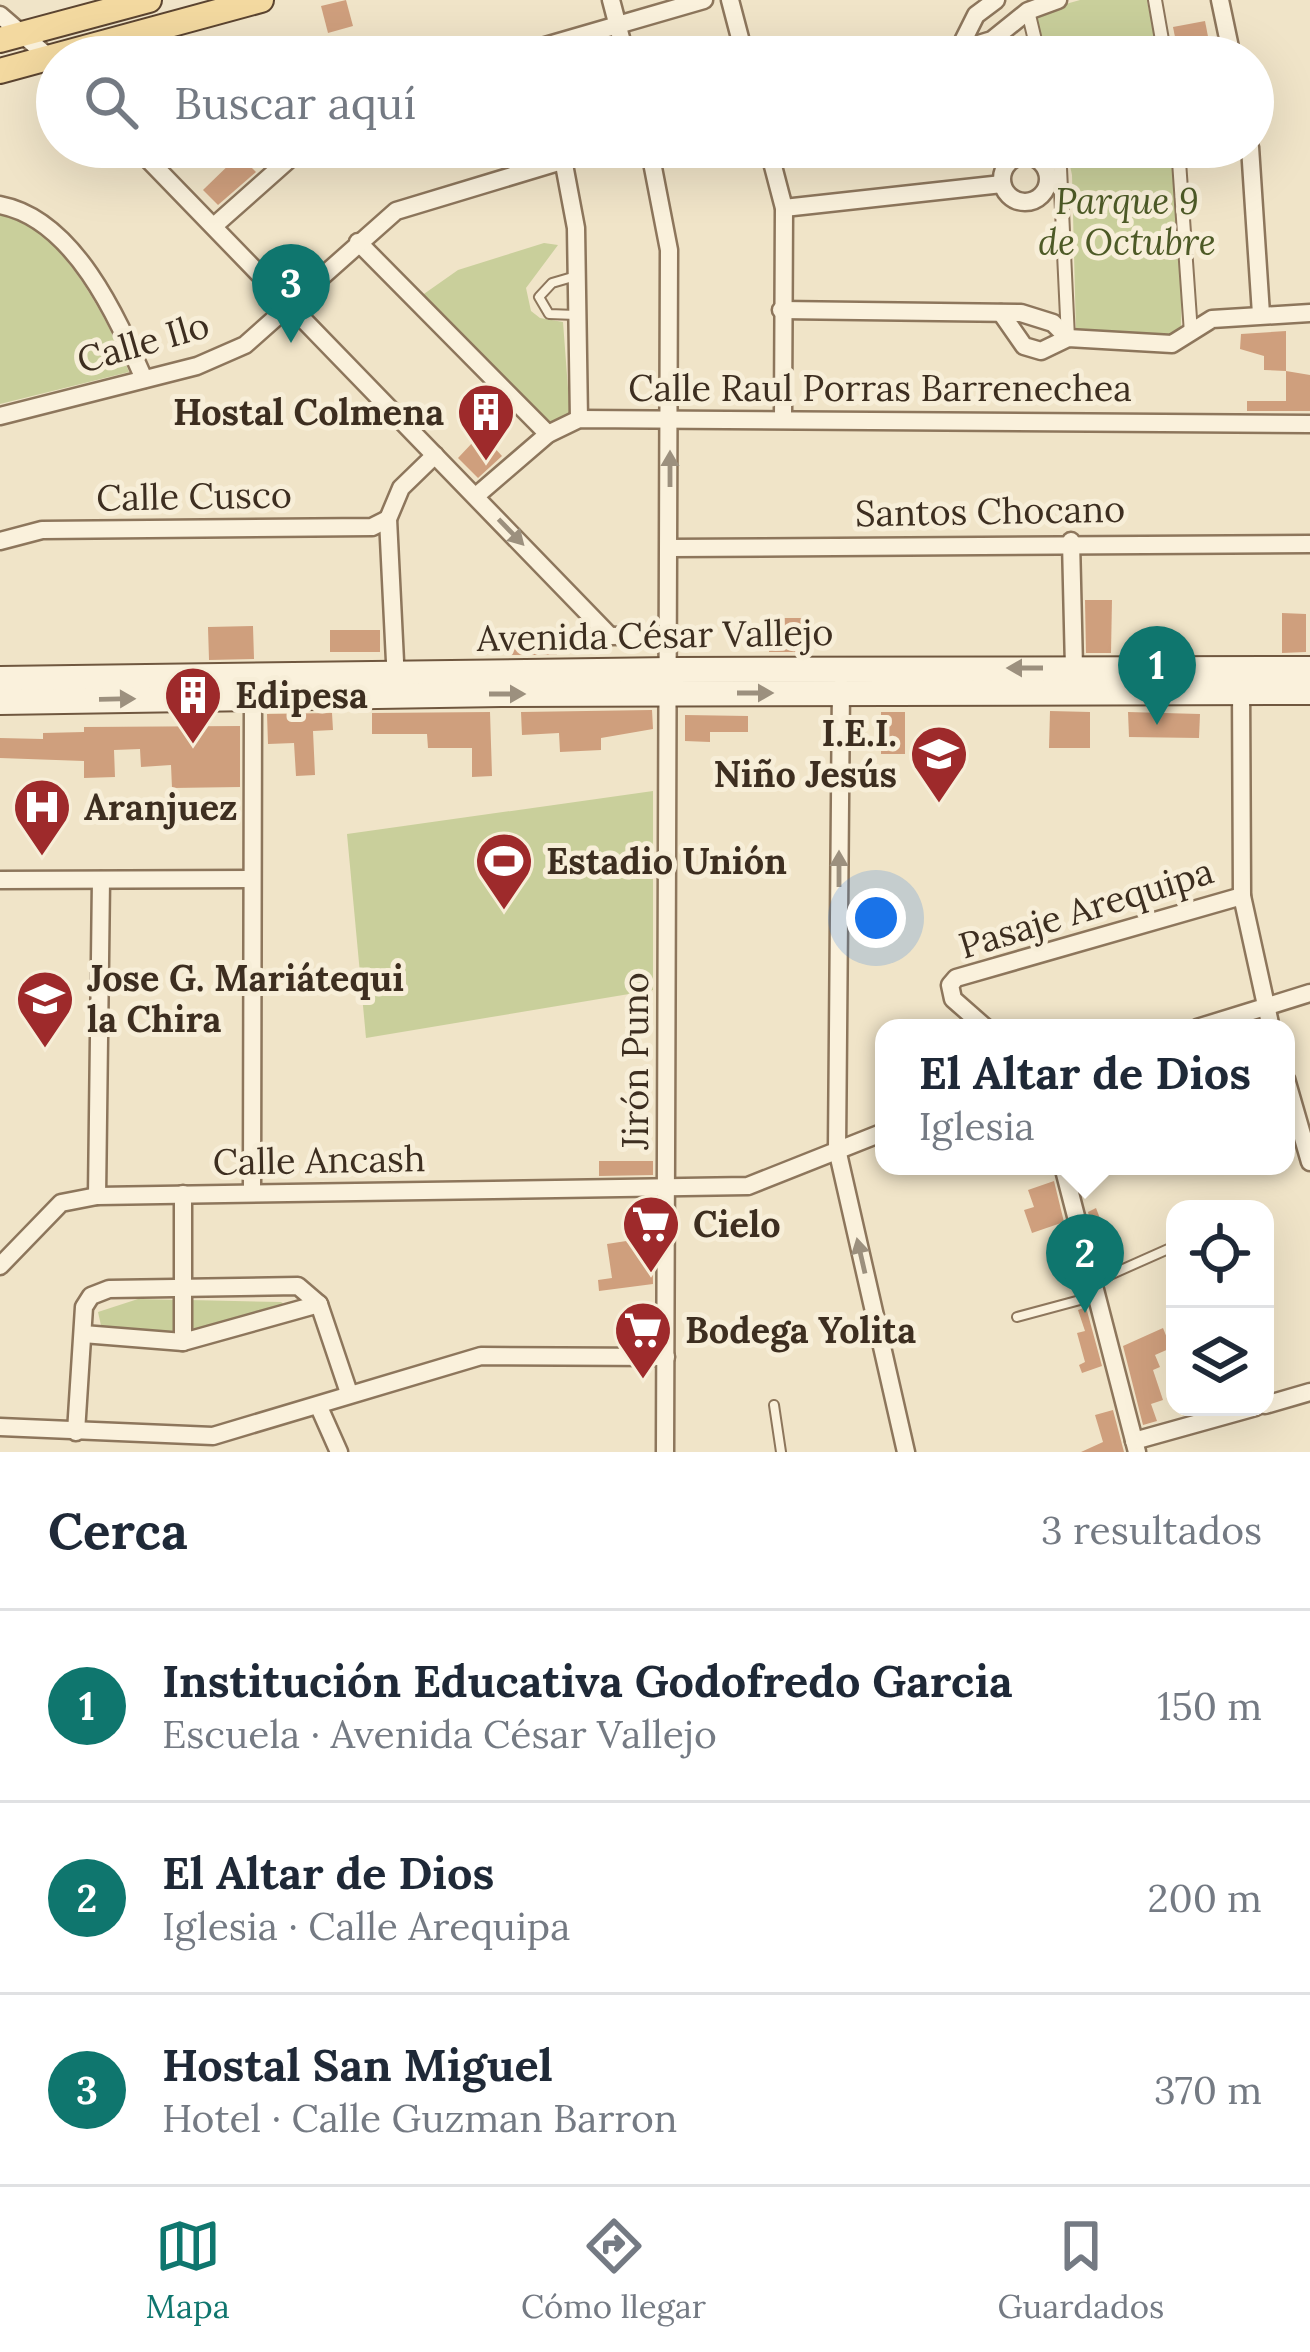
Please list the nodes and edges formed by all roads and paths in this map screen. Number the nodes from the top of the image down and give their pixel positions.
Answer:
1 (149, 0) edge
2 (261, 0) edge
3 (611, 0) edge
4 (704, 0) edge
5 (730, 0) edge
6 (996, 0) edge
7 (1058, 0) edge
8 (1155, 0) edge
9 (1220, 0) edge
10 (1023, 5) edge
11 (0, 15) edge
12 (617, 24) junction
13 (138, 36) edge
14 (577, 36) edge
15 (620, 36) edge
16 (739, 36) edge
17 (966, 36) edge
18 (996, 36) edge
19 (1033, 36) edge
20 (1161, 36) edge
21 (1228, 36) edge
22 (11, 37) edge
23 (36, 64) edge
24 (0, 71) edge
25 (157, 168) edge
26 (279, 168) edge
27 (537, 168) edge
28 (565, 168) edge
29 (653, 168) edge
30 (774, 168) edge
31 (1060, 168) edge
32 (1179, 168) edge
33 (1251, 168) edge
34 (1001, 184) dead end
35 (0, 205) edge
36 (784, 208) junction
37 (214, 226) junction
38 (358, 242) junction
39 (577, 276) junction
40 (291, 306) junction
41 (781, 310) junction
42 (1001, 313) junction
43 (1310, 313) edge
44 (578, 314) junction
45 (1261, 314) junction
46 (1191, 333) junction
47 (1068, 338) junction
48 (144, 379) junction
49 (0, 416) edge
50 (579, 419) junction
51 (783, 419) junction
52 (670, 420) junction
53 (1310, 424) edge
54 (548, 434) junction
55 (435, 454) junction
56 (476, 496) junction
57 (388, 519) junction
58 (0, 541) edge
59 (1071, 541) junction
60 (1310, 544) edge
61 (670, 548) junction
62 (670, 635) junction
63 (610, 636) junction
64 (1074, 668) junction
65 (1310, 669) edge
66 (0, 679) edge
67 (670, 681) junction
68 (841, 681) junction
69 (1241, 681) junction
70 (603, 682) junction
71 (396, 684) junction
72 (208, 687) junction
73 (1310, 692) edge
74 (253, 697) junction
75 (0, 702) edge
76 (253, 879) junction
77 (0, 880) edge
78 (101, 880) junction
79 (1242, 896) junction
80 (1310, 993) edge
81 (1265, 1007) junction
82 (976, 1019) edge
83 (1226, 1019) edge
84 (1268, 1019) edge
85 (1295, 1110) edge
86 (875, 1135) edge
87 (837, 1148) junction
88 (1310, 1162) edge
89 (1065, 1175) edge
90 (252, 1191) junction
91 (667, 1192) junction
92 (183, 1194) junction
93 (97, 1196) junction
94 (1166, 1251) edge
95 (0, 1266) edge
96 (1095, 1289) junction
97 (185, 1291) junction
98 (319, 1304) junction
99 (1017, 1317) dead end
100 (82, 1334) junction
101 (184, 1342) junction
102 (666, 1357) junction
103 (1310, 1392) edge
104 (350, 1394) junction
105 (1274, 1402) edge
106 (774, 1405) dead end
107 (319, 1407) junction
108 (1229, 1416) edge
109 (0, 1426) edge
110 (76, 1432) junction
111 (1135, 1447) edge
112 (338, 1452) edge
113 (665, 1452) edge
114 (781, 1452) edge
115 (906, 1452) edge

1 - 22 main road
2 - 13 main road
3 - 12 street
4 - 12 street
5 - 16 street
6 - 17 street
7 - 10 street
8 - 20 street
9 - 21 street
10 - 18 street
10 - 19 street
11 - 22 street
12 - 14 street
12 - 15 street
23 - 24 main road
25 - 37 street
26 - 37 street
27 - 38 street, Calle Ilo
28 - 39 street
29 - 52 street, Jirón Puno
30 - 36 street
31 - 47 street
32 - 46 street
33 - 45 street
34 - 36 street
35 - 48 street
36 - 41 street
37 - 40 street
38 - 40 street, Calle Ilo
38 - 54 street
39 - 44 street
39 - 44 lane
40 - 48 street, Calle Ilo
40 - 55 street
41 - 42 street
41 - 51 street
42 - 47 street
42 - 47 street
43 - 45 street
44 - 50 street
45 - 46 street
46 - 47 street
48 - 49 street, Calle Ilo
50 - 52 street, Calle Raul Porras Barrenechea
50 - 54 street, Calle Raul Porras Barrenechea
51 - 52 street, Calle Raul Porras Barrenechea
51 - 53 street, Calle Raul Porras Barrenechea
61 -> 52 street, Jirón Puno
54 - 56 street, Calle Raul Porras Barrenechea
55 - 56 street
55 - 57 street
56 -> 63 street
57 - 58 street, Calle Cusco
57 - 71 street
59 - 60 street, Santos Chocano
59 - 61 street, Santos Chocano
59 - 64 street
61 - 62 street, Jirón Puno
62 - 63 street
62 - 67 street, Jirón Puno
63 - 70 street
64 -> 68 main road, Avenida César Vallejo
64 - 69 main road, Avenida César Vallejo
65 - 69 main road, Avenida César Vallejo
66 - 72 main road, Avenida César Vallejo
67 - 68 main road, Avenida César Vallejo
67 - 70 main road, Avenida César Vallejo
67 - 91 street, Jirón Puno
68 - 69 main road, Avenida César Vallejo
87 -> 68 street
69 - 73 main road, Avenida César Vallejo
69 - 79 street
70 - 71 main road, Avenida César Vallejo
71 - 72 main road, Avenida César Vallejo
71 - 74 main road, Avenida César Vallejo
72 - 74 main road, Avenida César Vallejo
75 -> 72 main road, Avenida César Vallejo
74 - 76 street
76 - 78 street
76 - 90 street
77 - 78 street
78 - 93 street
79 - 81 street
79 - 82 street, Pasaje Arequipa
80 - 81 street
81 - 83 street
81 - 84 street
85 - 88 street
86 - 87 street, Calle Ancash
87 - 91 street, Calle Ancash
115 -> 87 street
89 - 96 street
90 - 91 street, Calle Ancash
90 - 92 street, Calle Ancash
91 - 102 street, Jirón Puno
92 - 93 street, Calle Ancash
92 - 97 street
93 - 95 street, Calle Ancash
94 - 96 lane
96 - 99 lane
96 - 111 street
97 - 98 street
97 - 100 street
97 - 101 street
98 - 101 street
98 - 104 street
100 - 101 street
100 - 110 street
102 - 104 street
102 - 113 street, Jirón Puno
103 - 105 street
104 - 107 street
106 - 114 lane
107 - 110 street
107 - 112 street
108 - 111 street
109 - 110 street

